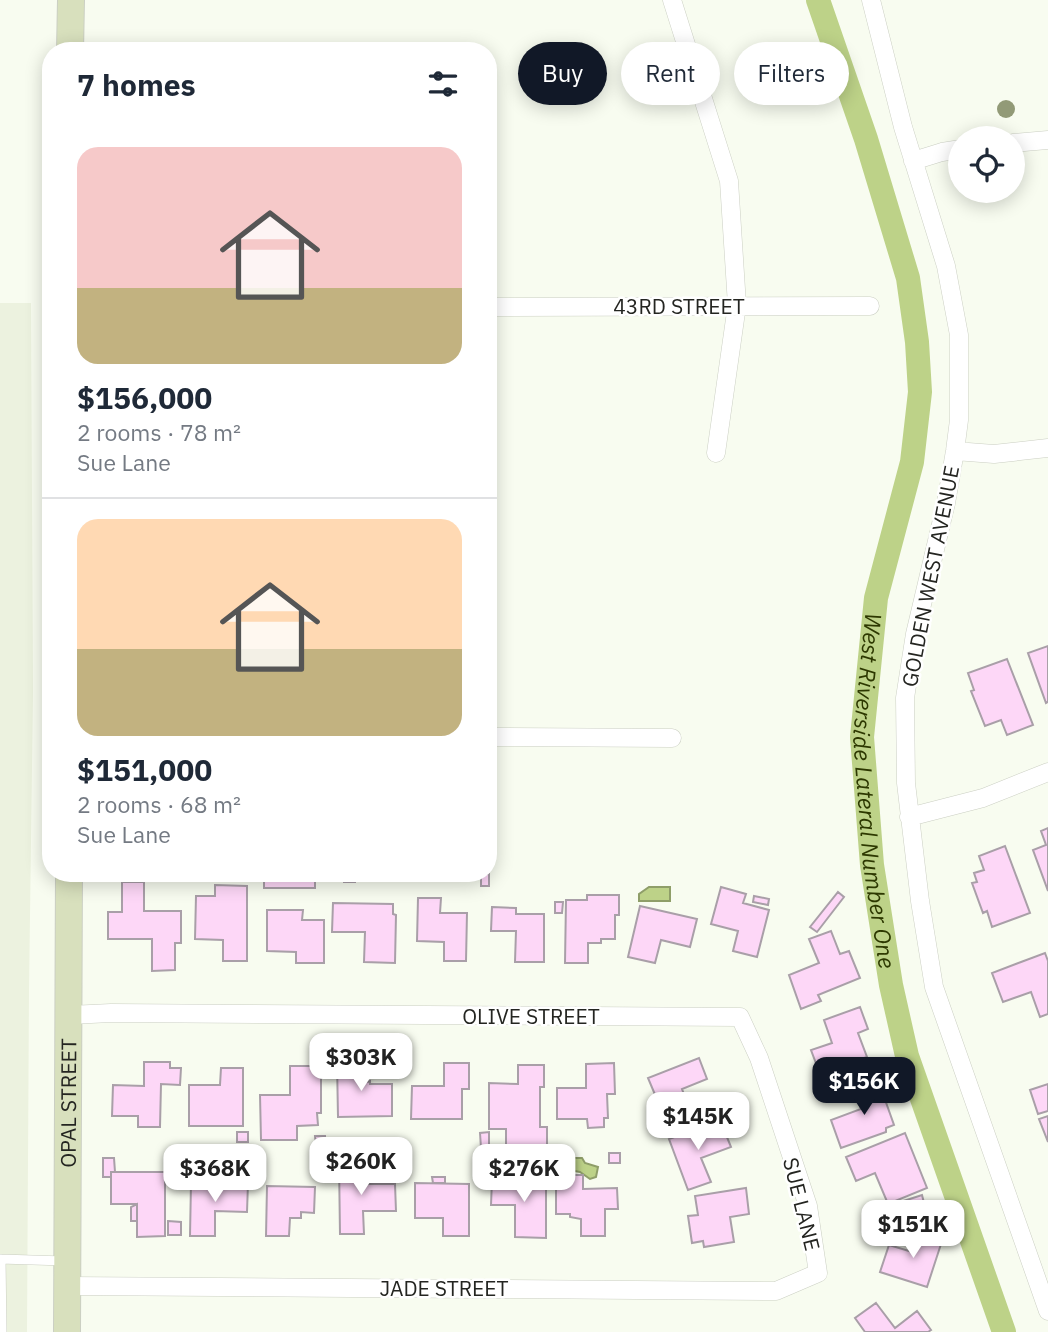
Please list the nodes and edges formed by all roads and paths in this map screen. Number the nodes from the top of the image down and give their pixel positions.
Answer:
1 (71, 0) edge
2 (671, 0) edge
3 (871, 0) edge
4 (70, 42) edge
5 (1048, 140) edge
6 (1025, 142) edge
7 (948, 151) edge
8 (913, 160) junction
9 (737, 305) junction
10 (870, 306) dead end
11 (497, 307) edge
12 (1048, 448) edge
13 (955, 451) junction
14 (716, 453) dead end
15 (497, 737) edge
16 (672, 738) dead end
17 (1048, 772) edge
18 (909, 817) junction
19 (69, 882) edge
20 (69, 1015) junction
21 (740, 1017) joint
22 (1, 1259) edge
23 (818, 1273) joint
24 (67, 1274) junction
25 (1048, 1311) edge
26 (2, 1332) edge
27 (67, 1332) edge

1 - 4 street
2 - 9 street
3 - 8 street, GOLDEN WEST AVENUE
5 - 6 street
7 - 8 street
8 - 13 street, GOLDEN WEST AVENUE
9 - 10 street, 43RD STREET
9 - 11 street, 43RD STREET
9 - 14 street
12 - 13 street
13 - 18 street, GOLDEN WEST AVENUE
15 - 16 street
17 - 18 street
18 - 25 street, GOLDEN WEST AVENUE
19 - 20 street, OPAL STREET
20 - 21 street, OLIVE STREET
20 - 24 street, OPAL STREET
21 - 23 street, SUE LANE
22 - 24 lane
22 - 26 lane
23 - 24 street, JADE STREET
24 - 27 street, OPAL STREET

